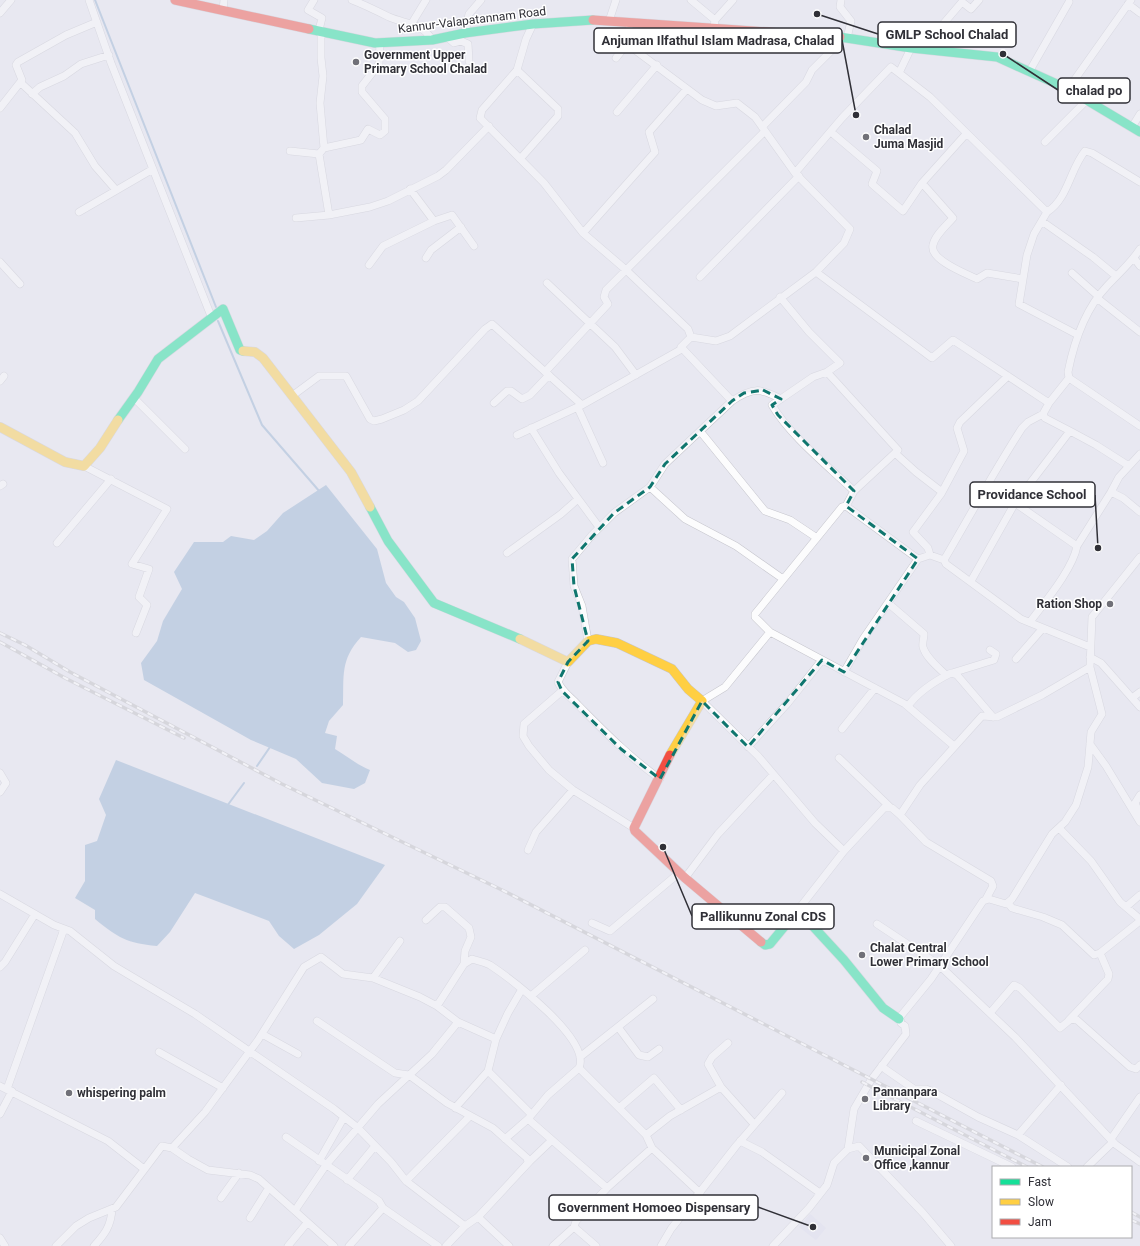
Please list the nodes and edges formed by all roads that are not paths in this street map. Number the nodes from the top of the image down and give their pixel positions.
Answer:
1 (11, 0) edge
2 (89, 0) edge
3 (175, 0) edge
4 (224, 0) edge
5 (314, 0) edge
6 (352, 0) edge
7 (426, 0) edge
8 (481, 0) edge
9 (616, 0) edge
10 (691, 0) edge
11 (733, 0) edge
12 (841, 0) edge
13 (979, 0) edge
14 (1069, 2) dead end
15 (1130, 2) edge
16 (223, 10) junction
17 (0, 13) edge
18 (1140, 13) edge
19 (609, 21) junction
20 (97, 22) junction
21 (630, 22) junction
22 (412, 23) junction
23 (533, 24) junction
24 (714, 24) junction
25 (320, 31) junction
26 (465, 33) junction
27 (446, 37) junction
28 (842, 37) junction
29 (432, 40) junction
30 (380, 42) junction
31 (628, 44) junction
32 (911, 48) junction
33 (928, 49) junction
34 (109, 55) junction
35 (616, 58) dead end
36 (469, 61) dead end
37 (656, 65) junction
38 (517, 70) junction
39 (899, 72) junction
40 (1029, 72) junction
41 (21, 82) junction
42 (1068, 89) junction
43 (686, 90) junction
44 (32, 94) junction
45 (1086, 101) junction
46 (0, 108) edge
47 (617, 112) dead end
48 (1140, 114) edge
49 (489, 126) junction
50 (1132, 127) junction
51 (763, 129) junction
52 (831, 132) junction
53 (1140, 132) edge
54 (966, 134) junction
55 (1045, 142) dead end
56 (290, 151) dead end
57 (321, 151) junction
58 (520, 159) junction
59 (153, 169) junction
60 (797, 174) junction
61 (1140, 182) edge
62 (922, 183) junction
63 (410, 189) junction
64 (116, 190) junction
65 (79, 212) dead end
66 (1047, 212) junction
67 (329, 215) junction
68 (296, 218) dead end
69 (434, 221) junction
70 (1043, 222) junction
71 (461, 227) junction
72 (583, 233) junction
73 (474, 246) dead end
74 (1140, 249) edge
75 (426, 258) dead end
76 (1134, 258) junction
77 (0, 262) edge
78 (369, 265) dead end
79 (1140, 266) edge
80 (625, 269) junction
81 (816, 272) junction
82 (1072, 273) dead end
83 (1116, 276) junction
84 (700, 277) dead end
85 (1023, 279) junction
86 (547, 283) dead end
87 (20, 284) dead end
88 (780, 297) junction
89 (1097, 297) junction
90 (211, 316) junction
91 (591, 324) junction
92 (1140, 332) edge
93 (1078, 335) junction
94 (691, 337) junction
95 (681, 347) junction
96 (827, 372) junction
97 (547, 374) junction
98 (636, 375) junction
99 (1008, 376) junction
100 (1069, 378) junction
101 (292, 396) junction
102 (134, 398) junction
103 (781, 399) junction
104 (732, 401) junction
105 (494, 403) dead end
106 (1049, 403) junction
107 (580, 406) junction
108 (1043, 414) junction
109 (1140, 426) edge
110 (0, 427) edge
111 (531, 428) junction
112 (700, 431) junction
113 (1070, 431) junction
114 (517, 435) dead end
115 (185, 449) dead end
116 (895, 453) junction
117 (1140, 454) edge
118 (602, 463) dead end
119 (84, 466) junction
120 (1129, 466) junction
121 (111, 479) junction
122 (650, 487) junction
123 (988, 487) junction
124 (854, 491) junction
125 (942, 492) junction
126 (1111, 492) junction
127 (578, 499) junction
128 (1015, 503) junction
129 (846, 506) junction
130 (1140, 512) edge
131 (599, 528) junction
132 (817, 538) junction
133 (57, 543) dead end
134 (1077, 546) junction
135 (507, 553) dead end
136 (930, 555) junction
137 (1140, 557) edge
138 (918, 559) junction
139 (944, 560) junction
140 (783, 579) junction
141 (971, 581) junction
142 (888, 603) junction
143 (1030, 622) junction
144 (1042, 628) junction
145 (770, 632) junction
146 (136, 633) dead end
147 (588, 641) junction
148 (1090, 647) junction
149 (990, 650) dead end
150 (1090, 657) junction
151 (1016, 659) dead end
152 (822, 660) junction
153 (568, 662) junction
154 (1090, 667) junction
155 (844, 672) junction
156 (949, 674) junction
157 (874, 688) junction
158 (562, 691) junction
159 (1140, 692) edge
160 (1132, 698) junction
161 (702, 701) junction
162 (908, 706) junction
163 (1140, 707) edge
164 (993, 717) junction
165 (842, 728) dead end
166 (1090, 744) junction
167 (954, 746) junction
168 (748, 747) junction
169 (839, 758) dead end
170 (0, 773) edge
171 (772, 775) junction
172 (660, 779) junction
173 (573, 790) junction
174 (0, 792) edge
175 (1140, 795) edge
176 (890, 807) junction
177 (1140, 814) edge
178 (900, 815) junction
179 (1140, 822) edge
180 (634, 828) junction
181 (1059, 828) junction
182 (528, 850) dead end
183 (844, 851) junction
184 (682, 876) junction
185 (0, 894) edge
186 (1140, 896) edge
187 (986, 899) junction
188 (1008, 903) junction
189 (1126, 907) junction
190 (798, 910) junction
191 (35, 914) junction
192 (426, 920) dead end
193 (1140, 920) edge
194 (592, 923) dead end
195 (878, 924) dead end
196 (64, 929) junction
197 (400, 941) dead end
198 (585, 950) dead end
199 (1100, 953) junction
200 (464, 964) junction
201 (939, 965) junction
202 (0, 967) edge
203 (373, 978) junction
204 (522, 989) junction
205 (531, 996) junction
206 (653, 999) dead end
207 (437, 1006) junction
208 (990, 1013) junction
209 (899, 1019) junction
210 (317, 1021) dead end
211 (458, 1022) junction
212 (1068, 1022) junction
213 (618, 1027) junction
214 (262, 1034) junction
215 (496, 1039) junction
216 (728, 1043) dead end
217 (659, 1049) dead end
218 (159, 1052) dead end
219 (249, 1052) junction
220 (298, 1054) dead end
221 (580, 1057) junction
222 (882, 1065) junction
223 (1140, 1065) edge
224 (579, 1068) junction
225 (488, 1071) junction
226 (409, 1075) junction
227 (1061, 1085) junction
228 (0, 1086) edge
229 (721, 1087) junction
230 (223, 1088) junction
231 (10, 1090) junction
232 (782, 1094) dead end
233 (1140, 1097) edge
234 (455, 1108) junction
235 (619, 1108) junction
236 (681, 1110) junction
237 (0, 1114) edge
238 (470, 1116) junction
239 (530, 1116) junction
240 (344, 1117) junction
241 (916, 1121) dead end
242 (754, 1124) junction
243 (358, 1128) junction
244 (1018, 1135) junction
245 (646, 1136) junction
246 (286, 1137) dead end
247 (505, 1140) junction
248 (552, 1140) junction
249 (1112, 1140) junction
250 (740, 1141) junction
251 (375, 1146) junction
252 (172, 1148) junction
253 (652, 1148) junction
254 (848, 1149) junction
255 (319, 1161) junction
256 (530, 1161) junction
257 (1140, 1162) edge
258 (326, 1166) junction
259 (1010, 1166) edge
260 (1066, 1166) edge
261 (1088, 1166) edge
262 (144, 1169) junction
263 (239, 1173) junction
264 (347, 1180) junction
265 (406, 1181) junction
266 (268, 1188) junction
267 (607, 1188) junction
268 (700, 1193) junction
269 (820, 1194) junction
270 (221, 1198) dead end
271 (383, 1208) junction
272 (112, 1209) junction
273 (295, 1211) junction
274 (478, 1217) junction
275 (250, 1218) dead end
276 (308, 1223) junction
277 (465, 1226) junction
278 (574, 1227) junction
279 (0, 1238) edge
280 (6, 1246) edge
281 (56, 1246) edge
282 (94, 1246) edge
283 (288, 1246) edge
284 (334, 1246) edge
285 (349, 1246) edge
286 (438, 1246) edge
287 (446, 1246) edge
288 (509, 1246) edge
289 (553, 1246) edge
290 (596, 1246) edge
291 (662, 1246) edge
292 (773, 1246) edge
293 (951, 1246) edge

1 - 17 street
2 - 20 street
3 - 16 street, Kannur-Valapatannam Road
4 - 16 street
5 - 25 street
6 - 22 street
7 - 22 street
8 - 26 street
9 - 19 street
10 - 24 street
11 - 24 street
12 - 28 street
13 - 33 street
14 - 40 street
15 - 18 street
15 - 42 street
16 - 25 street, Kannur-Valapatannam Road
19 - 21 street, Kannur-Valapatannam Road
19 - 23 street, Kannur-Valapatannam Road
20 - 34 street
20 - 41 street
21 - 24 street, Kannur-Valapatannam Road
21 - 31 street
22 - 29 street
23 - 26 street, Kannur-Valapatannam Road
23 - 38 street
24 - 28 street, Kannur-Valapatannam Road
25 - 30 street, Kannur-Valapatannam Road
25 - 57 street
26 - 27 street, Kannur-Valapatannam Road
27 - 29 street, Kannur-Valapatannam Road
27 - 36 street
28 - 32 street, Kannur-Valapatannam Road
28 - 51 street
29 - 30 street, Kannur-Valapatannam Road
30 - 57 street
31 - 35 street
31 - 37 street
32 - 33 street, Kannur-Valapatannam Road
32 - 39 street
33 - 40 street, Kannur-Valapatannam Road
34 - 44 street
34 - 59 street
37 - 43 street
37 - 47 street
38 - 49 street
38 - 58 street
39 - 52 street
39 - 54 street
40 - 42 street, Kannur-Valapatannam Road
41 - 44 street
41 - 46 street
42 - 45 street, Kannur-Valapatannam Road
43 - 51 street
43 - 72 street
44 - 64 street
45 - 50 street, Kannur-Valapatannam Road
45 - 55 street
48 - 50 street
49 - 58 street
49 - 63 street
50 - 53 street, Kannur-Valapatannam Road
51 - 60 street
51 - 80 street
52 - 60 street
52 - 62 street
54 - 62 street
54 - 66 street
56 - 57 street
57 - 67 street
58 - 72 street
59 - 64 street
59 - 90 street
60 - 81 street
60 - 84 street
61 - 66 street
62 - 85 street
63 - 67 street
63 - 69 street
64 - 65 street
66 - 70 street
67 - 68 street
69 - 71 street
69 - 78 street
70 - 83 street
70 - 85 street
71 - 73 street
71 - 75 street
72 - 80 street
74 - 76 street
76 - 79 street
76 - 83 street
77 - 87 street
80 - 91 street
80 - 94 street
81 - 88 street
81 - 99 street
82 - 89 street
83 - 89 street
85 - 93 street
86 - 91 street
88 - 94 street
88 - 96 street
89 - 92 street
89 - 93 street
90 - 101 street
90 - 102 street
91 - 97 street
91 - 98 street
93 - 100 street
94 - 95 street
95 - 98 street
95 - 104 street
96 - 103 street
96 - 116 street
97 - 101 street
97 - 105 street
97 - 107 street
98 - 107 street
99 - 106 street
99 - 125 street
100 - 106 street
100 - 109 street
101 - 153 street
102 - 115 street
102 - 119 street
103 - 104 street
103 - 124 street
104 - 112 street
106 - 108 street
107 - 111 street
107 - 118 street
108 - 113 street
108 - 123 street
110 - 119 street
111 - 114 street
111 - 127 street
112 - 122 street
112 - 132 street
113 - 120 street
113 - 128 street
116 - 124 street
116 - 125 street
117 - 120 street
119 - 121 street
120 - 126 street
121 - 133 street
121 - 146 street
122 - 131 street
122 - 140 street
123 - 128 street
123 - 139 street
124 - 129 street
125 - 136 street
126 - 130 street
126 - 134 street
127 - 131 street
127 - 135 street
128 - 134 street
128 - 141 street
129 - 132 street
129 - 138 street
131 - 147 street
132 - 140 street
134 - 143 street
136 - 138 street
136 - 139 street
137 - 148 street
138 - 142 street
139 - 141 street
140 - 145 street
141 - 143 street
142 - 155 street
142 - 156 street
143 - 144 street
144 - 148 street
144 - 151 street
145 - 152 street
145 - 161 street
147 - 153 street
147 - 161 street
148 - 150 street
149 - 156 street
150 - 154 street
150 - 160 street
152 - 155 street
152 - 168 street
153 - 158 street
154 - 164 street
154 - 166 street
155 - 157 street
156 - 162 street
156 - 164 street
157 - 162 street
157 - 165 street
158 - 172 street
158 - 173 street
159 - 160 street
160 - 163 street
161 - 168 street
161 - 172 street
162 - 167 street
164 - 167 street
166 - 179 street
166 - 181 street
167 - 178 street
168 - 171 street
169 - 176 street
170 - 174 street
171 - 183 street
171 - 184 street
172 - 180 street
173 - 180 street
173 - 182 street
175 - 177 street
176 - 178 street
176 - 183 street
178 - 187 street
180 - 184 street
181 - 188 street
181 - 189 street
183 - 190 street
184 - 190 street
184 - 194 street
185 - 191 street
186 - 189 street
187 - 188 street
187 - 201 street
188 - 199 street
189 - 193 street
190 - 209 street
191 - 196 street
191 - 202 street
192 - 200 street
193 - 199 street
195 - 201 street
196 - 219 street
196 - 231 street
197 - 203 street
198 - 205 street
199 - 212 street
200 - 204 street
200 - 207 street
201 - 208 street
201 - 209 street
203 - 207 street
203 - 214 street
204 - 205 street
204 - 215 street
205 - 221 street
206 - 213 street
207 - 211 street
208 - 212 street
208 - 227 street
209 - 222 street
210 - 226 street
211 - 215 street
211 - 226 street
212 - 223 street
213 - 217 street
213 - 221 street
214 - 219 street
214 - 220 street
215 - 225 street
216 - 229 street
218 - 230 street
219 - 230 street
219 - 240 street
221 - 224 street
222 - 244 street
222 - 254 street
224 - 235 street
224 - 239 street
225 - 234 street
225 - 239 street
226 - 234 street
226 - 243 street
227 - 244 street
227 - 249 street
228 - 231 street
229 - 236 street
229 - 242 street
230 - 252 street
231 - 237 street
231 - 262 street
232 - 242 street
233 - 249 street
234 - 238 street
235 - 236 street
235 - 245 street
236 - 245 street
238 - 247 street
238 - 265 street
239 - 247 street
239 - 248 street
240 - 243 street
240 - 255 street
241 - 259 street
242 - 250 street
243 - 251 street
243 - 258 street
244 - 260 street
245 - 253 street
246 - 255 street
247 - 256 street
248 - 256 street
248 - 267 street
249 - 257 street
249 - 261 street
250 - 268 street
250 - 269 street
251 - 264 street
251 - 265 street
252 - 262 street
252 - 263 street
253 - 267 street
253 - 268 street
254 - 269 street
254 - 293 street
255 - 258 street
256 - 274 street
258 - 264 street
258 - 273 street
262 - 272 street
263 - 266 street
263 - 270 street
264 - 271 street
265 - 277 street
266 - 273 street
266 - 275 street
267 - 278 street
268 - 291 street
269 - 292 street
271 - 285 street
271 - 286 street
272 - 281 street
272 - 282 street
273 - 276 street
274 - 277 street
274 - 288 street
276 - 283 street
276 - 284 street
277 - 287 street
278 - 289 street
278 - 290 street
279 - 280 street

